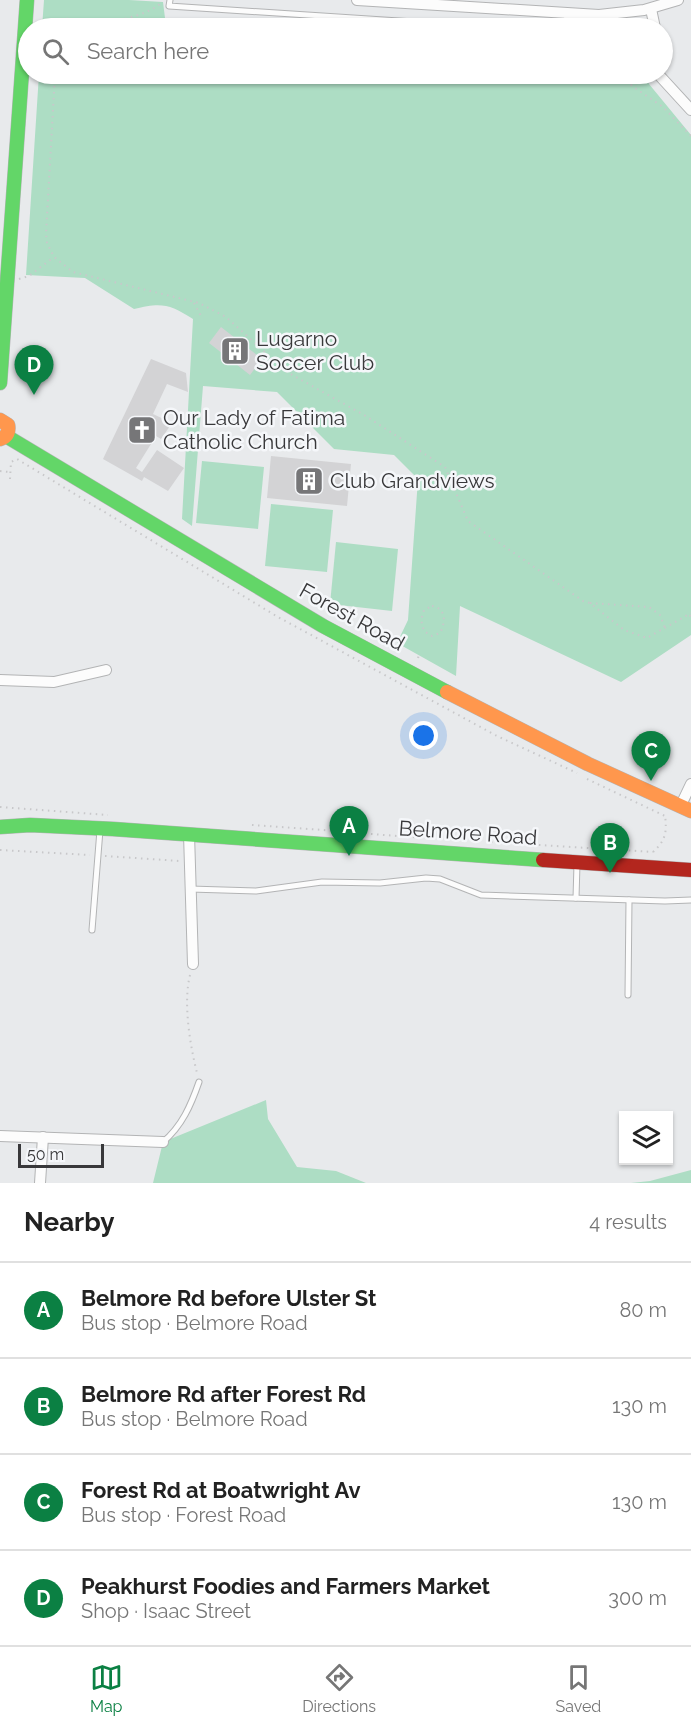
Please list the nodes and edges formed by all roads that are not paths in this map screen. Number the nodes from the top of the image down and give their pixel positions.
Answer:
1 (27, 0) edge
2 (170, 0) edge
3 (357, 0) edge
4 (678, 0) edge
5 (651, 9) junction
6 (567, 14) junction
7 (26, 18) edge
8 (353, 18) edge
9 (567, 18) edge
10 (653, 18) edge
11 (21, 84) edge
12 (667, 84) edge
13 (691, 110) edge
14 (0, 383) edge
15 (0, 419) edge
16 (3, 438) edge
17 (106, 670) dead end
18 (0, 680) edge
19 (691, 784) edge
20 (680, 807) edge
21 (0, 817) edge
22 (30, 825) junction
23 (0, 827) edge
24 (100, 828) junction
25 (189, 834) junction
26 (577, 861) junction
27 (690, 869) edge
28 (190, 889) junction
29 (576, 898) junction
30 (629, 900) junction
31 (691, 900) edge
32 (92, 930) dead end
33 (193, 964) road end
34 (628, 995) dead end
35 (199, 1082) road end
36 (0, 1136) edge
37 (43, 1137) junction
38 (163, 1143) joint
39 (40, 1183) edge

1 - 7 street
2 - 8 lane
3 - 6 street
4 - 5 street
5 - 6 street
5 - 10 street
6 - 9 lane
11 - 14 street
12 - 13 street
15 - 16 street
16 - 20 street, Forest Road
17 - 18 street
19 - 20 street
21 - 22 street, Belmore Road
22 - 23 street, Belmore Road
22 - 24 street, Belmore Road
24 - 25 street, Belmore Road
24 - 32 lane
25 - 26 street, Belmore Road
25 - 28 street
26 - 27 street, Belmore Road
26 - 29 lane
28 - 29 lane
28 - 33 street
29 - 30 lane
30 - 31 lane
30 - 34 lane
35 - 38 lane
36 - 37 street
37 - 38 street
37 - 39 street

